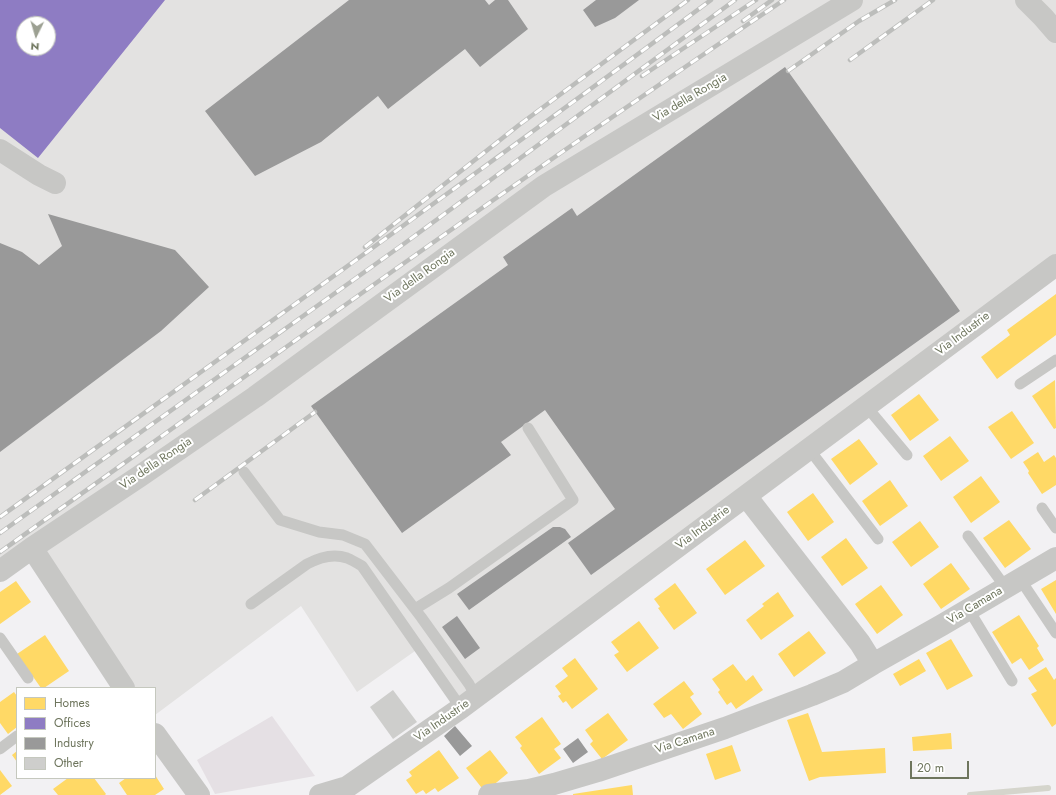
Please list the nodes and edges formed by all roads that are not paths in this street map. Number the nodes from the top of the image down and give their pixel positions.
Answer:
1 (852, 0) edge
2 (1026, 0) edge
3 (1056, 32) edge
4 (0, 150) edge
5 (55, 183) dead end
6 (1056, 265) edge
7 (1056, 360) edge
8 (1020, 384) dead end
9 (866, 406) junction
10 (528, 428) dead end
11 (809, 449) junction
12 (907, 454) dead end
13 (244, 472) dead end
14 (746, 496) junction
15 (1042, 508) dead end
16 (1056, 528) edge
17 (968, 536) dead end
18 (878, 539) dead end
19 (32, 548) junction
20 (1056, 558) edge
21 (0, 571) edge
22 (1013, 583) junction
23 (251, 604) dead end
24 (415, 609) junction
25 (969, 610) junction
26 (1056, 633) edge
27 (0, 638) edge
28 (873, 664) junction
29 (28, 678) dead end
30 (1012, 681) dead end
31 (123, 687) edge
32 (469, 702) junction
33 (156, 735) edge
34 (16, 737) edge
35 (0, 749) edge
36 (351, 791) edge
37 (199, 795) edge
38 (320, 795) edge
39 (489, 795) edge

1 - 19 street, Via della Rongia
2 - 3 street
4 - 5 street
6 - 9 street, Via Industrie
7 - 8 lane
9 - 11 street, Via Industrie
9 - 12 lane
10 - 24 lane
11 - 14 street, Via Industrie
11 - 18 lane
13 - 24 lane
14 - 28 street
14 - 32 street, Via Industrie
15 - 16 lane
17 - 22 lane
19 - 21 street, Via della Rongia
19 - 31 street
20 - 22 street, Via Camana
22 - 25 street, Via Camana
22 - 26 lane
23 - 32 lane
24 - 32 lane
25 - 28 street, Via Camana
25 - 30 lane
27 - 29 lane
28 - 39 street, Via Camana
32 - 36 street, Via Industrie
33 - 37 street
34 - 35 lane
36 - 38 street

